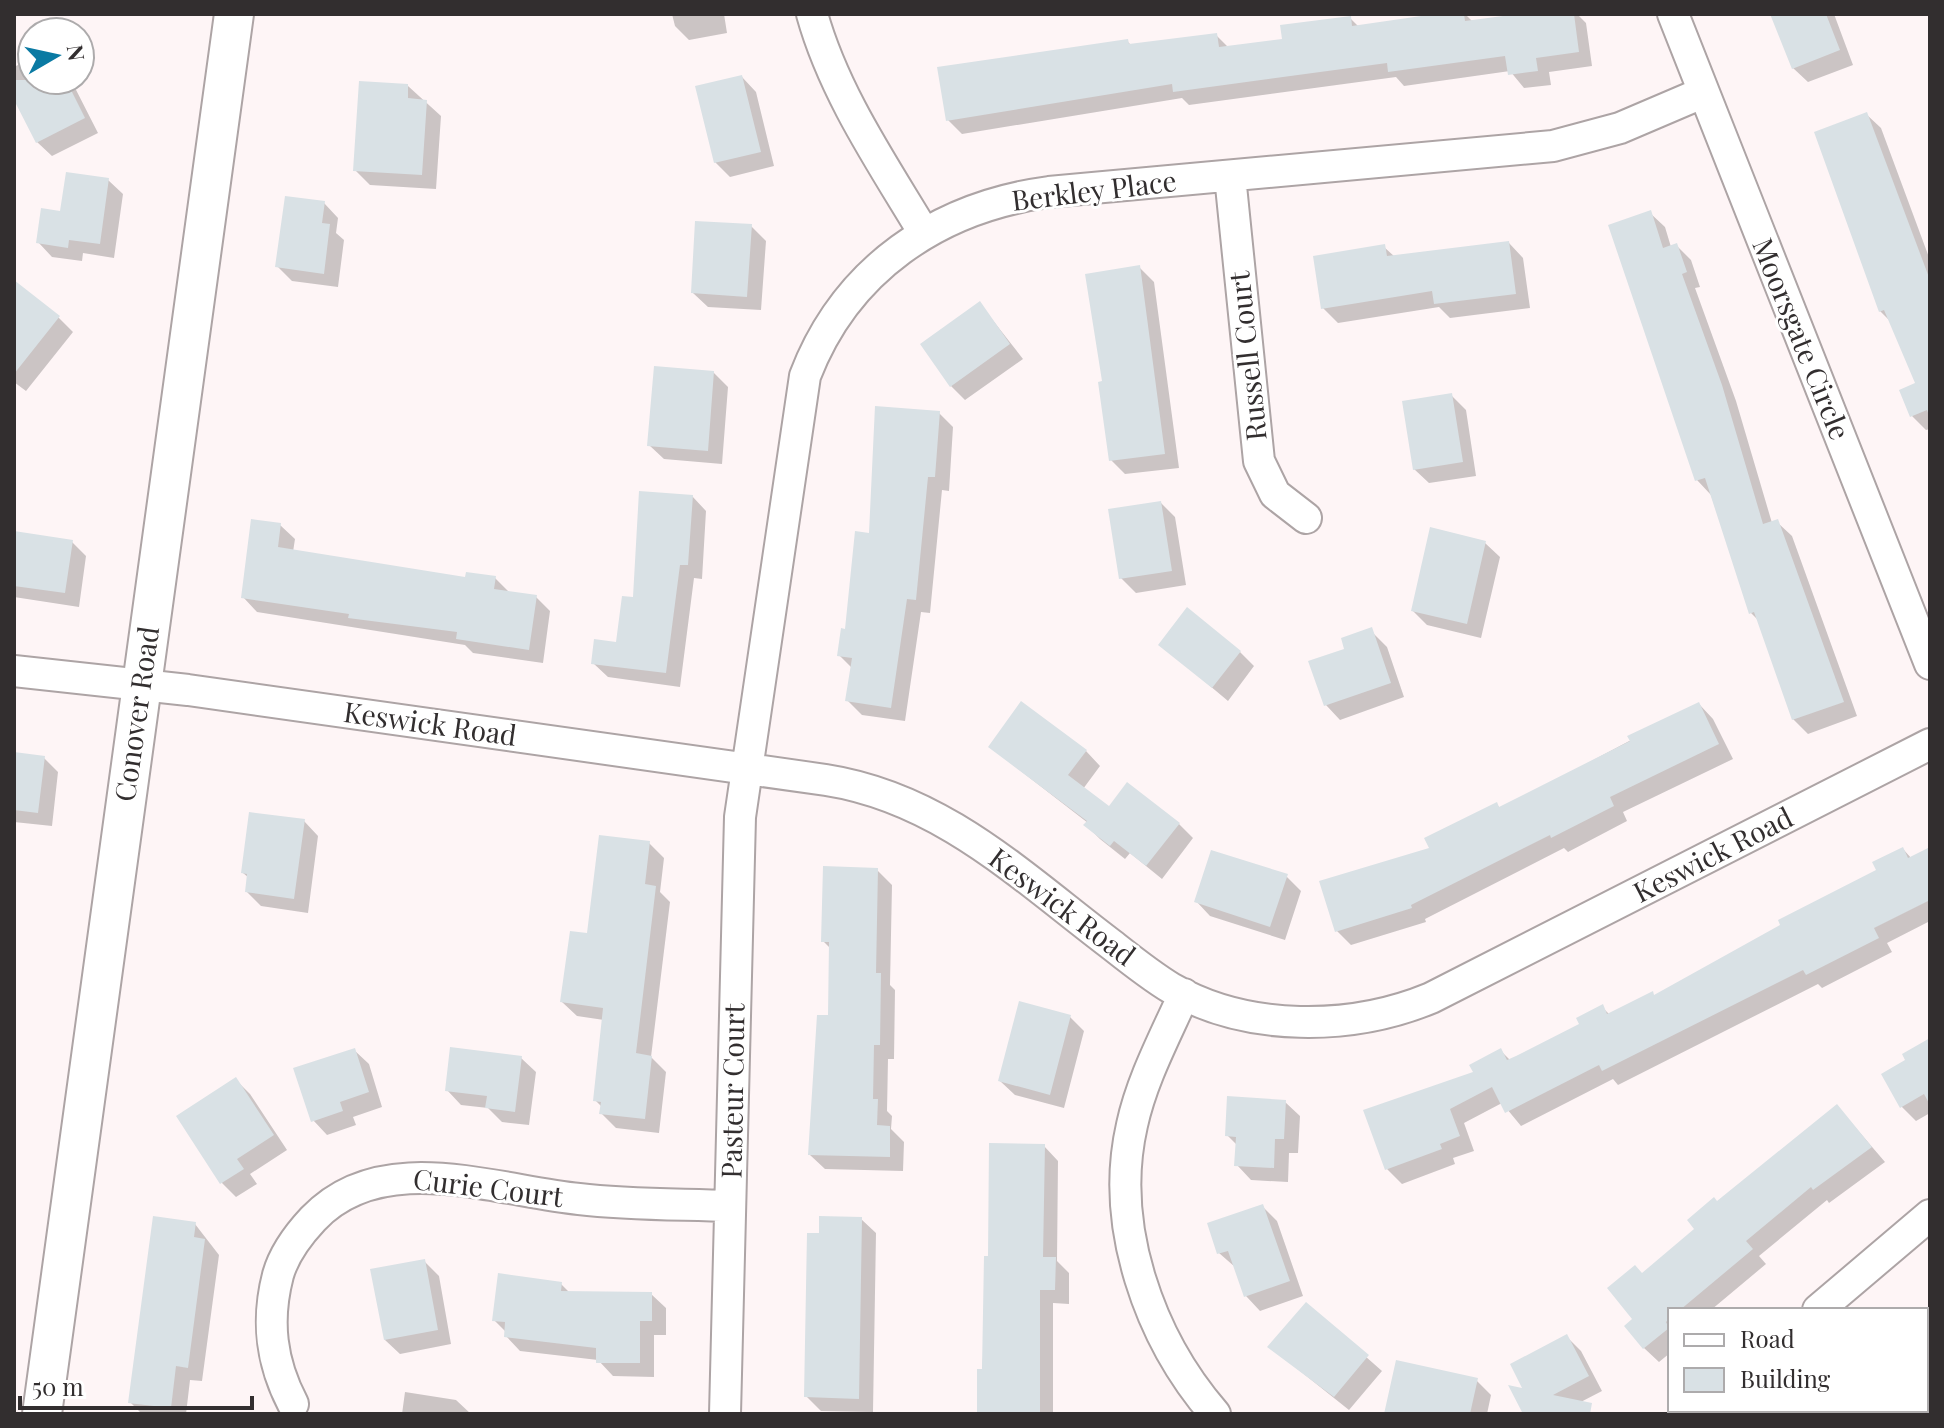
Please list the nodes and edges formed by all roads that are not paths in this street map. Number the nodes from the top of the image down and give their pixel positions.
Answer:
1 (234, 14) edge
2 (812, 14) edge
3 (1673, 14) edge
4 (1702, 93) junction
5 (1230, 176) junction
6 (924, 233) junction
7 (1306, 518) dead end
8 (1930, 664) edge
9 (14, 671) edge
10 (141, 686) junction
11 (1930, 744) edge
12 (746, 769) junction
13 (1184, 994) junction
14 (730, 1206) junction
15 (1930, 1215) edge
16 (1820, 1308) edge
17 (293, 1404) dead end
18 (42, 1414) edge
19 (725, 1414) edge
20 (1215, 1414) edge

1 - 10 street, Conover Road
2 - 6 street
3 - 4 street, Moorsgate Circle
4 - 5 street, Berkley Place
4 - 8 street, Moorsgate Circle
5 - 6 street, Berkley Place
5 - 7 street, Russell Court
6 - 12 street, Berkley Place
9 - 10 street, Keswick Road
10 - 12 street, Keswick Road
10 - 18 street, Conover Road
11 - 13 street, Keswick Road
12 - 13 street, Keswick Road
12 - 14 street, Pasteur Court
13 - 20 street
14 - 17 street, Curie Court
14 - 19 street, Pasteur Court
15 - 16 street

